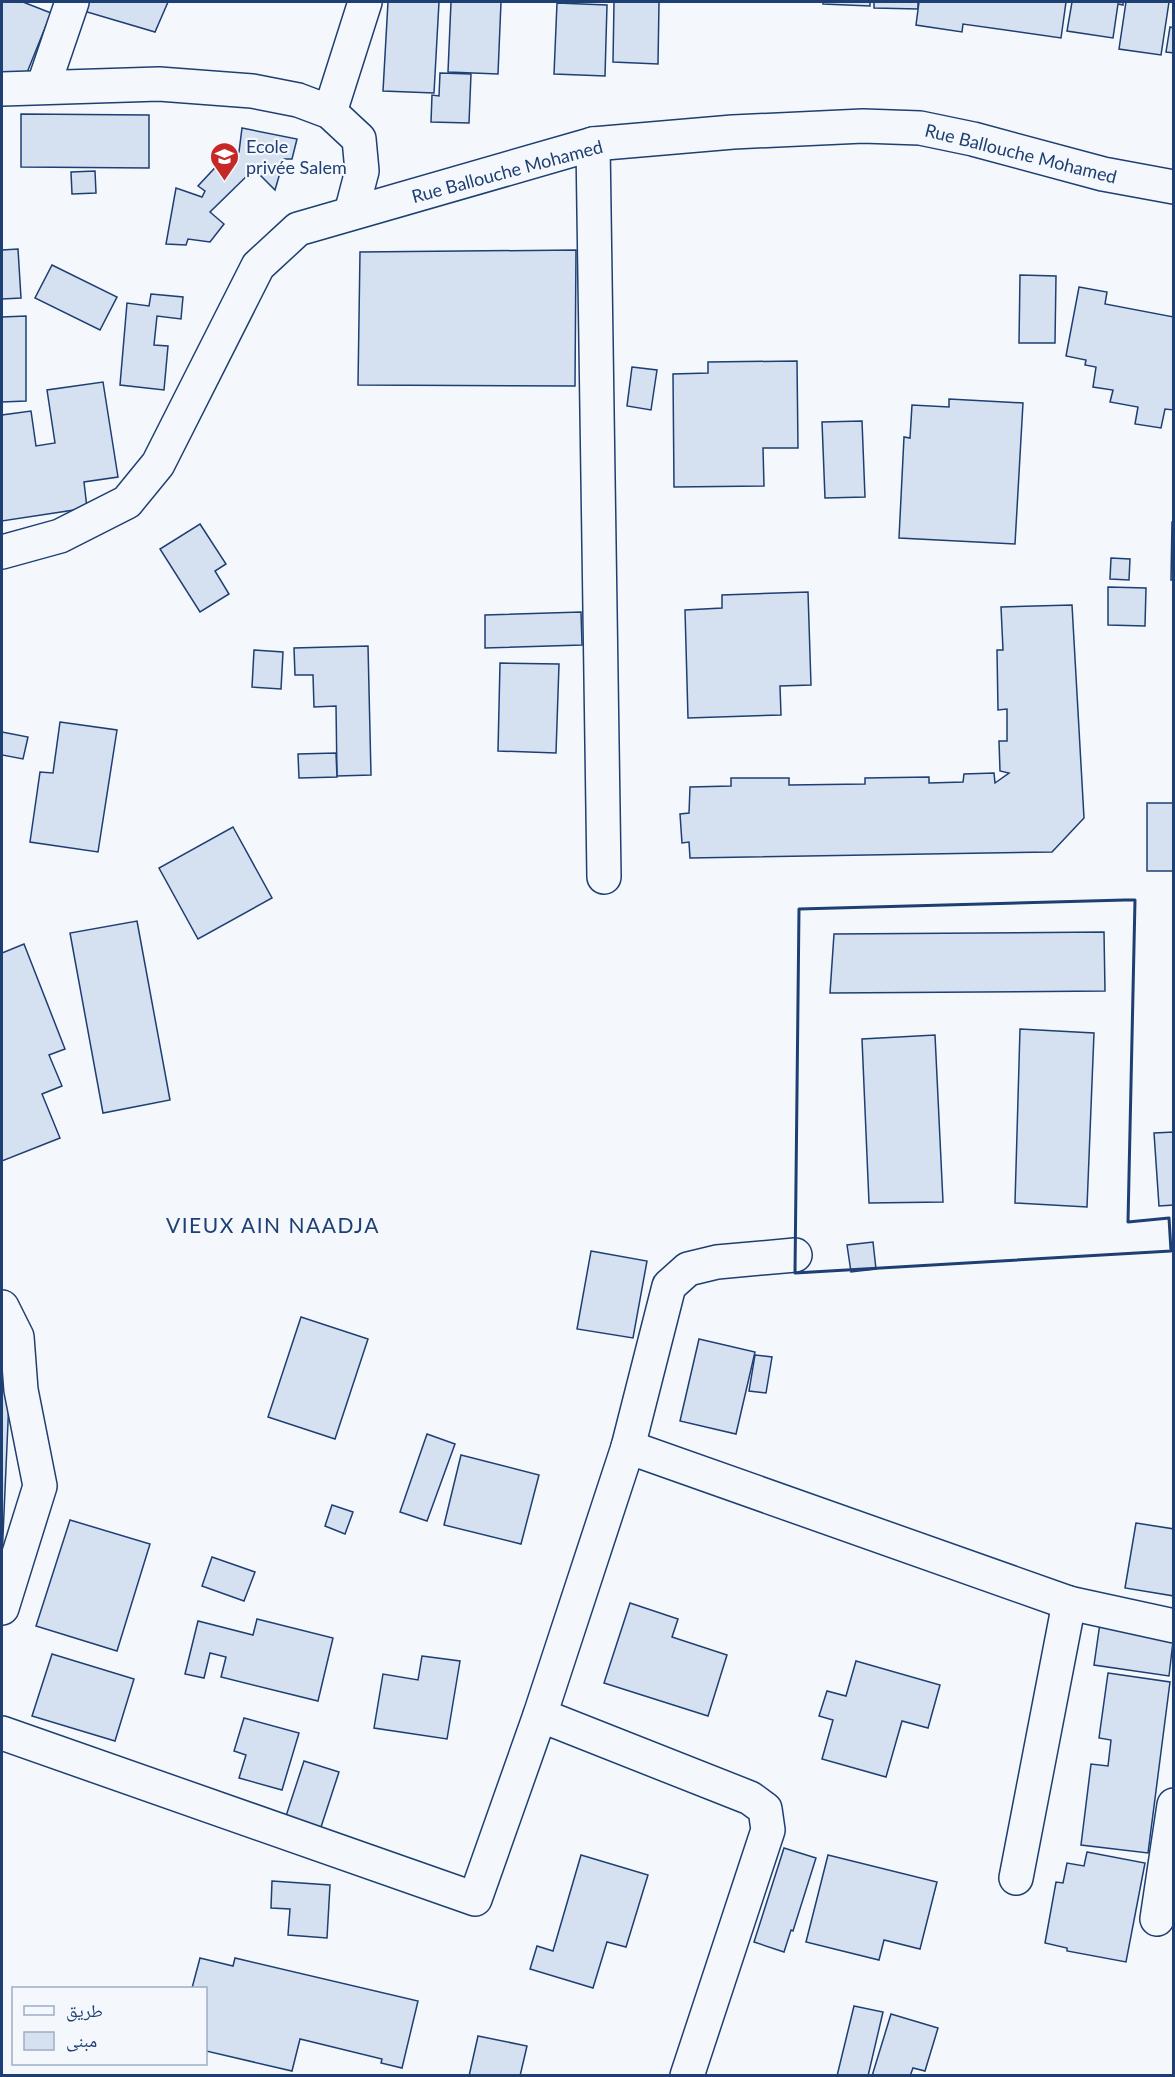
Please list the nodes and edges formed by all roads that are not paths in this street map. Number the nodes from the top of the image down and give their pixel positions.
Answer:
1 (72, 2) edge
2 (365, 2) edge
3 (43, 87) junction
4 (2, 89) edge
5 (330, 112) junction
6 (593, 144) junction
7 (1173, 188) edge
8 (351, 213) junction
9 (2, 552) edge
10 (604, 877) dead end
11 (795, 1255) dead end
12 (2, 1307) edge
13 (628, 1447) junction
14 (3, 1603) edge
15 (1069, 1603) junction
16 (1173, 1626) edge
17 (540, 1715) junction
18 (2, 1733) edge
19 (1173, 1805) edge
20 (1017, 1878) dead end
21 (1156, 1919) dead end
22 (687, 2076) edge

1 - 3 street
2 - 5 street
3 - 4 street
3 - 5 street
5 - 8 street
6 - 7 street, Rue Ballouche Mohamed
6 - 8 street, Rue Ballouche Mohamed
6 - 10 street
8 - 9 street, Rue Ballouche Mohamed
11 - 13 street
12 - 14 street
13 - 15 street
13 - 17 street
15 - 16 street
15 - 20 street
17 - 18 street
17 - 22 street
19 - 21 street

